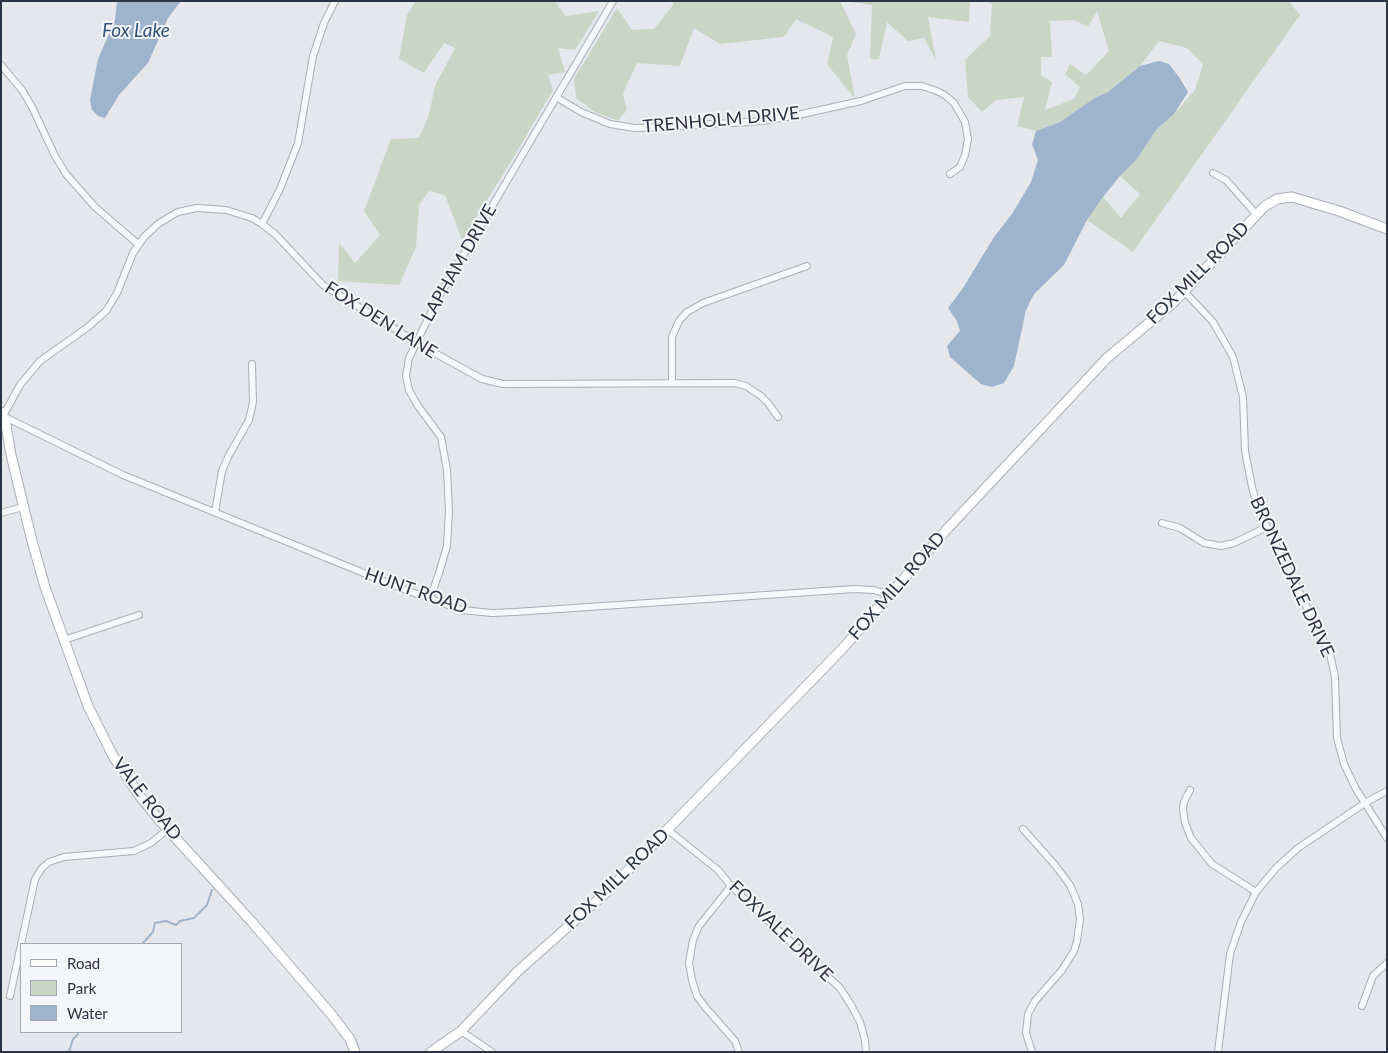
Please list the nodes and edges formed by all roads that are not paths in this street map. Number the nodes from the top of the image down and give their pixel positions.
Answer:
1 (335, 1) edge
2 (613, 1) edge
3 (1, 65) edge
4 (556, 97) junction
5 (1214, 173) dead end
6 (950, 174) dead end
7 (1256, 214) junction
8 (262, 224) junction
9 (1387, 229) edge
10 (138, 244) junction
11 (807, 266) dead end
12 (1184, 291) junction
13 (416, 342) junction
14 (252, 364) dead end
15 (672, 383) junction
16 (2, 414) edge
17 (778, 417) dead end
18 (23, 507) junction
19 (215, 512) junction
20 (1, 513) edge
21 (1162, 524) dead end
22 (1267, 527) junction
23 (890, 595) junction
24 (430, 599) junction
25 (139, 615) dead end
26 (64, 640) junction
27 (1190, 790) dead end
28 (1387, 791) edge
29 (1365, 803) junction
30 (168, 829) junction
31 (668, 830) junction
32 (1023, 830) dead end
33 (1387, 838) edge
34 (732, 886) junction
35 (1256, 892) junction
36 (21, 943) edge
37 (20, 949) edge
38 (1387, 963) edge
39 (10, 996) dead end
40 (1362, 1006) dead end
41 (461, 1031) junction
42 (355, 1052) edge
43 (431, 1052) edge
44 (492, 1052) edge
45 (739, 1052) edge
46 (866, 1052) edge
47 (1032, 1052) edge
48 (1218, 1052) edge

1 - 8 street
2 - 4 street, LAPHAM DRIVE
3 - 10 street
4 - 6 street, TRENHOLM DRIVE
4 - 13 street, LAPHAM DRIVE
5 - 7 street
7 - 9 main road, FOX MILL ROAD
7 - 12 main road, FOX MILL ROAD
8 - 10 street, FOX DEN LANE
8 - 13 street, FOX DEN LANE
10 - 16 street, FOX DEN LANE
11 - 15 street
12 - 22 street, BRONZEDALE DRIVE
12 - 23 main road, FOX MILL ROAD
13 - 15 street, FOX DEN LANE
13 - 24 street, LAPHAM DRIVE
14 - 19 street
15 - 17 street, FOX DEN LANE
16 - 18 main road, VALE ROAD
16 - 19 street, HUNT ROAD
18 - 20 street
18 - 26 main road, VALE ROAD
19 - 24 street, HUNT ROAD
21 - 22 street
22 - 29 street, BRONZEDALE DRIVE
23 - 24 street, HUNT ROAD
23 - 31 main road, FOX MILL ROAD
25 - 26 street
26 - 30 main road, VALE ROAD
27 - 35 street
28 - 29 street
29 - 33 street, BRONZEDALE DRIVE
29 - 35 street
30 - 36 street
30 - 42 main road, VALE ROAD
31 - 34 street, FOXVALE DRIVE
31 - 41 main road, FOX MILL ROAD
32 - 47 street
34 - 45 street
34 - 46 street, FOXVALE DRIVE
35 - 48 street
37 - 39 street
38 - 40 street
41 - 43 main road, FOX MILL ROAD
41 - 44 street

